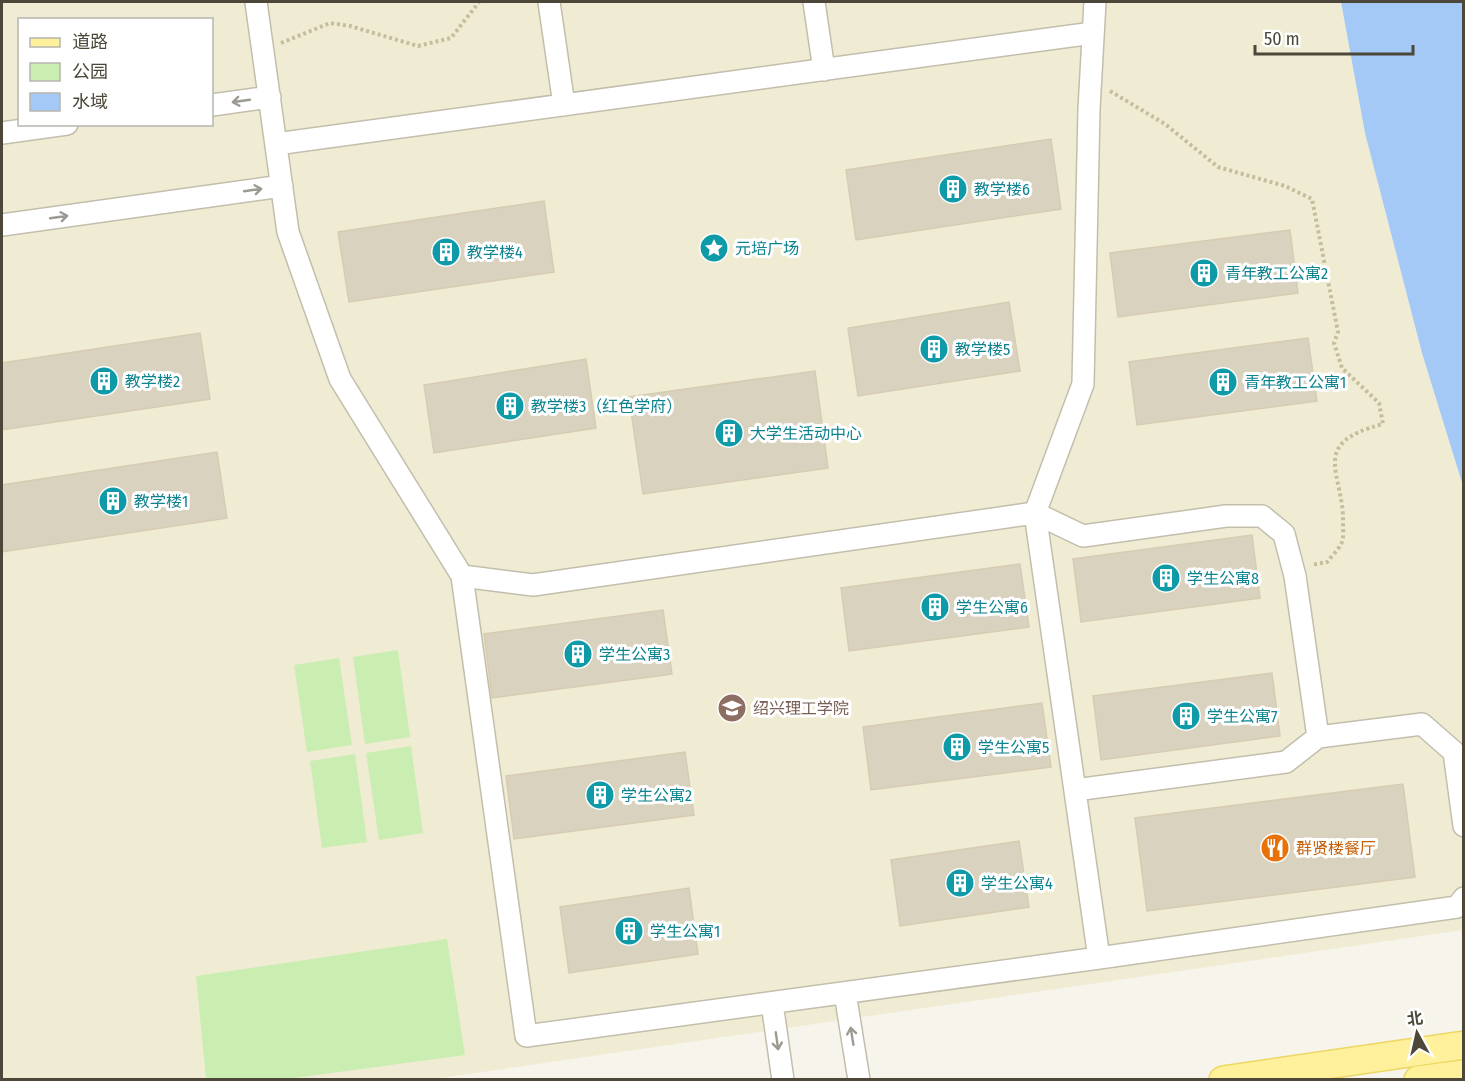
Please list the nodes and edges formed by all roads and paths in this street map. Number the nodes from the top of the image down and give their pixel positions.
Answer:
1 (256, 2) edge
2 (479, 2) edge
3 (549, 2) edge
4 (814, 2) edge
5 (1095, 2) edge
6 (1093, 33) junction
7 (263, 50) junction
8 (824, 70) junction
9 (1091, 80) junction
10 (270, 97) junction
11 (213, 105) edge
12 (564, 105) junction
13 (53, 126) edge
14 (2, 133) edge
15 (276, 144) junction
16 (282, 186) junction
17 (2, 225) edge
18 (1035, 513) junction
19 (1293, 568) junction
20 (462, 576) junction
21 (1318, 737) junction
22 (1075, 790) junction
23 (1464, 826) edge
24 (1464, 898) edge
25 (1099, 958) junction
26 (844, 993) junction
27 (772, 1003) junction
28 (1464, 1045) edge
29 (1464, 1074) edge
30 (783, 1080) edge
31 (859, 1080) edge
32 (1223, 1080) edge
33 (1418, 1080) edge

1 - 7 lane
2 - 7 path
3 - 12 lane
4 - 8 lane
5 - 6 lane
6 - 8 lane
6 - 9 lane
7 - 10 lane
8 - 12 lane
9 - 18 lane
9 - 19 path
10 -> 11 lane
10 - 15 lane
12 - 15 lane
13 - 14 lane
15 - 16 lane
17 -> 16 lane
16 - 20 lane
18 - 19 lane
18 - 20 lane
18 - 22 lane
19 - 21 lane
20 - 27 lane
21 - 22 lane
21 - 23 lane
22 - 25 lane
24 - 25 lane
25 - 26 lane
26 - 27 lane
31 -> 26 lane
27 -> 30 lane
28 - 32 main road
29 - 33 main road

